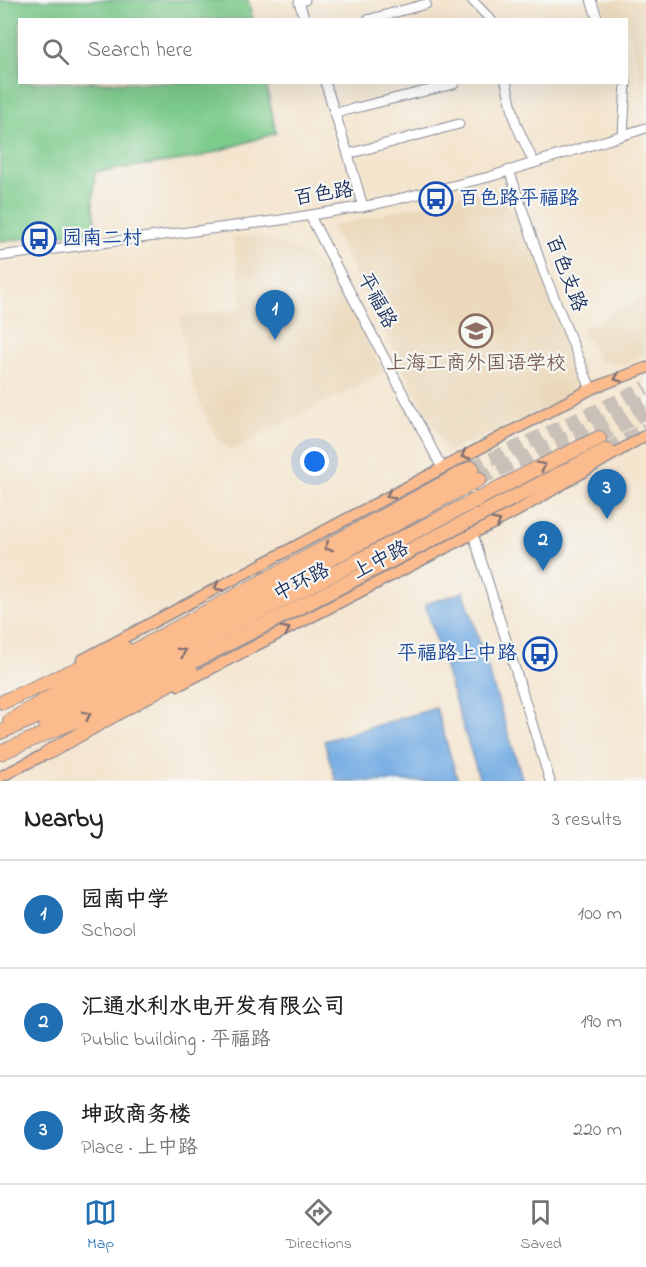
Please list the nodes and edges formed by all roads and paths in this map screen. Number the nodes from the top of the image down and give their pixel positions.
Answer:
1 (305, 0) edge
2 (472, 0) edge
3 (591, 0) edge
4 (426, 4) dead end
5 (304, 18) edge
6 (374, 18) edge
7 (489, 18) edge
8 (597, 18) edge
9 (326, 84) edge
10 (454, 84) edge
11 (506, 84) edge
12 (626, 84) edge
13 (335, 113) junction
14 (459, 124) dead end
15 (646, 128) edge
16 (623, 135) junction
17 (348, 154) junction
18 (534, 163) junction
19 (509, 170) junction
20 (363, 207) junction
21 (310, 216) junction
22 (0, 256) edge
23 (646, 368) edge
24 (591, 390) junction
25 (646, 435) edge
26 (442, 468) junction
27 (473, 534) junction
28 (357, 577) junction
29 (154, 641) junction
30 (127, 675) junction
31 (2, 703) edge
32 (0, 727) edge
33 (0, 732) edge
34 (0, 753) edge
35 (47, 753) junction
36 (0, 777) edge
37 (550, 781) edge

1 - 5 street
2 - 7 street
3 - 8 street
4 - 6 street
9 - 13 street
10 - 13 street
11 - 18 street
12 - 16 street
13 - 17 street
14 - 17 street
15 - 16 street, 百色路
16 - 18 street, 百色路
17 - 20 street
18 - 19 street, 百色路
19 - 20 street, 百色路
19 - 24 street, 百色支路
20 - 21 street, 百色路
21 - 22 street, 百色路
21 - 26 street, 平福路
23 -> 24 main road
24 -> 26 main road
27 -> 25 main road, 上中路
26 -> 31 main road
35 -> 27 main road, 上中路
27 - 37 street
28 - 30 highway, 中环路
30 -> 28 highway, 中环路
28 - 35 highway
29 - 30 highway, 中环路
30 -> 29 highway, 中环路
29 - 31 highway
30 - 32 highway, 中环路
30 - 33 highway, 中环路
34 -> 30 highway, 中环路
35 - 36 main road, 上中路

